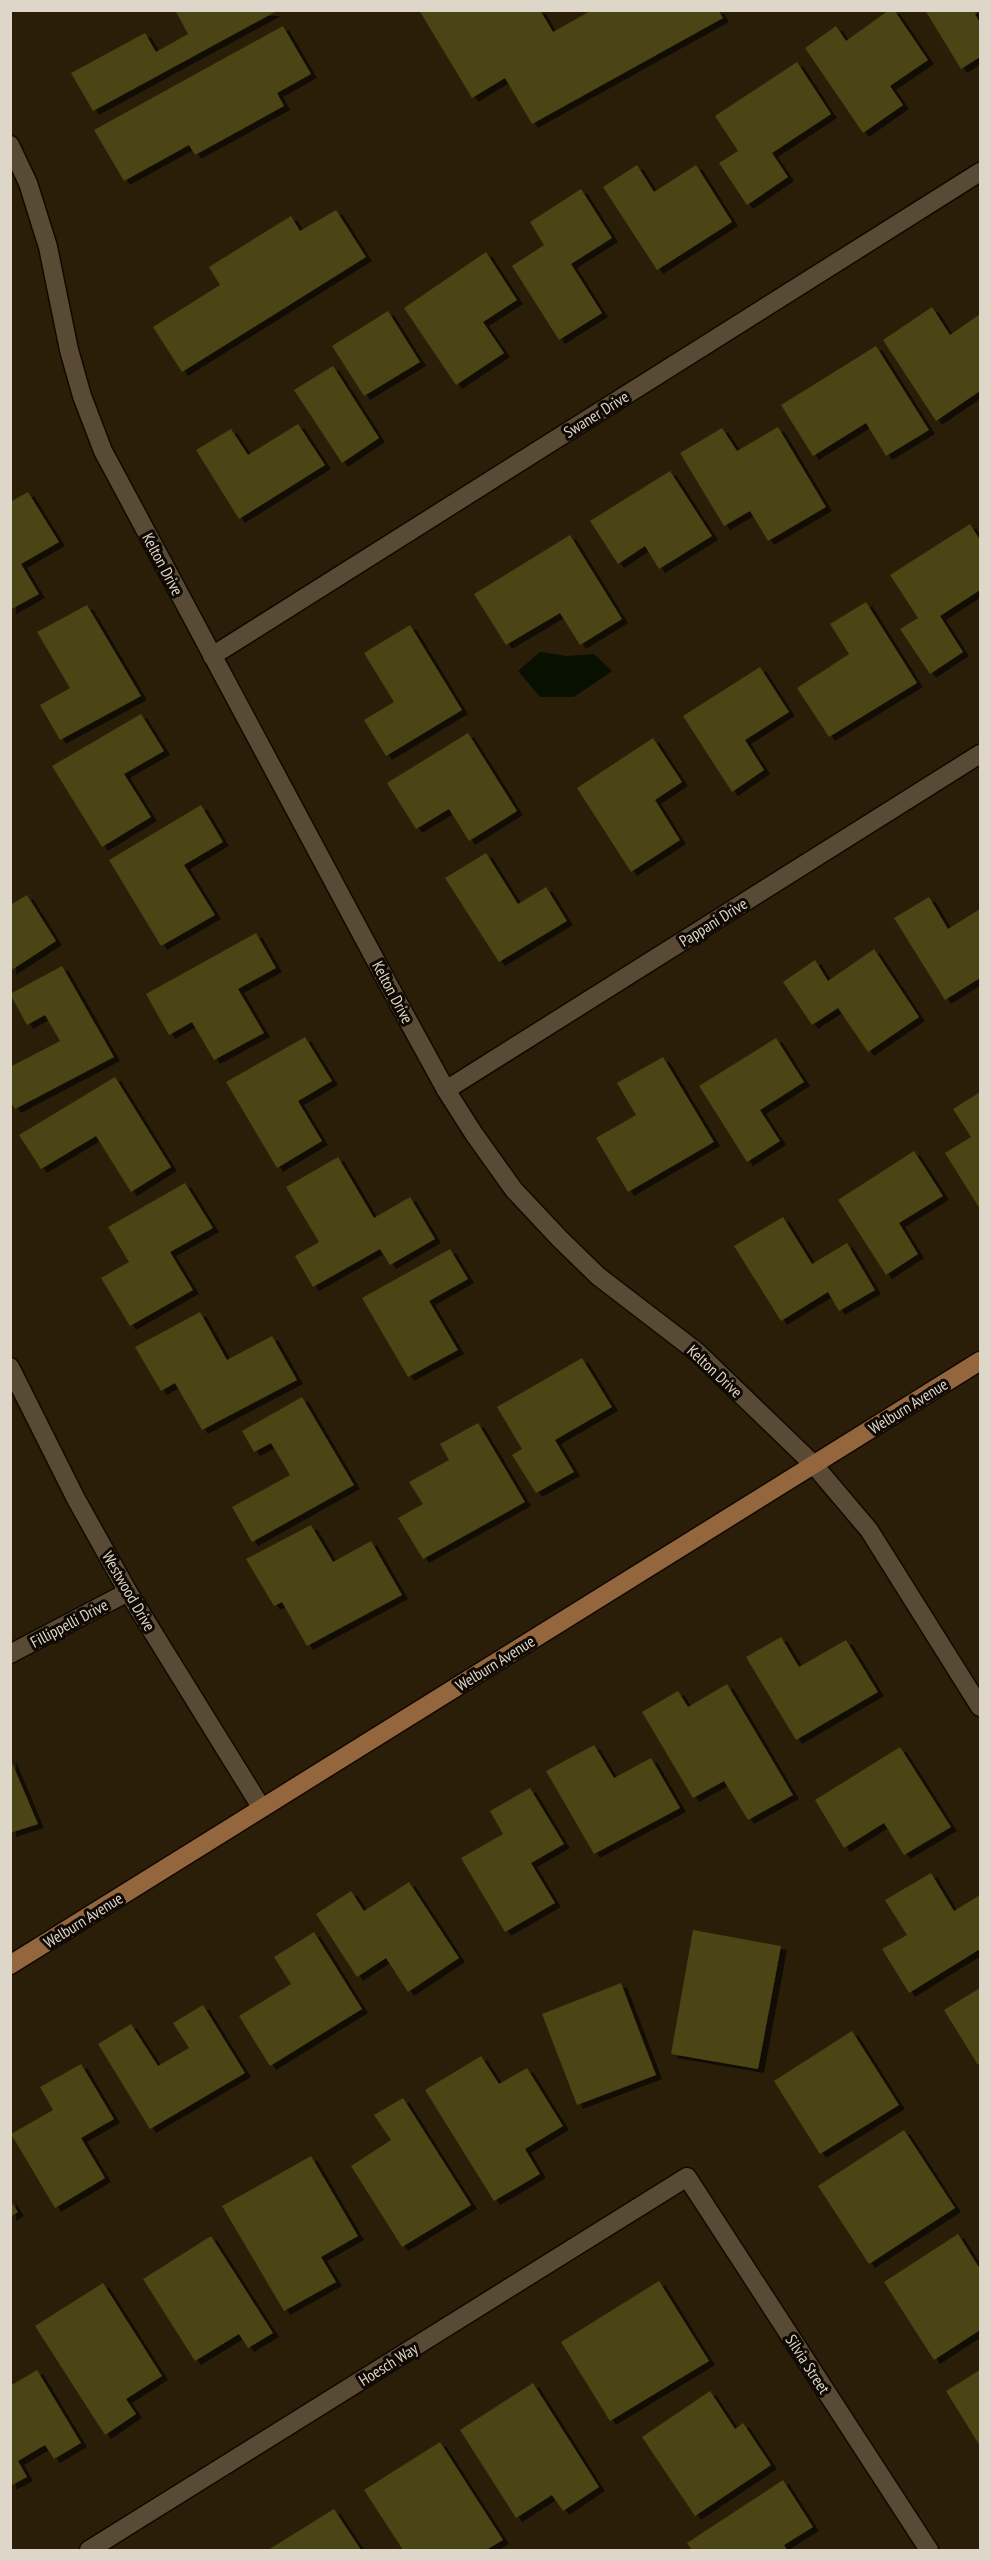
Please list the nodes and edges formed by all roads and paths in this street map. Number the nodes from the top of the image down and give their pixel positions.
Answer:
1 (10, 145) edge
2 (981, 172) edge
3 (212, 656) junction
4 (981, 754) edge
5 (446, 1090) junction
6 (981, 1361) edge
7 (10, 1367) edge
8 (814, 1465) junction
9 (128, 1592) junction
10 (10, 1654) edge
11 (981, 1707) edge
12 (261, 1807) junction
13 (10, 1965) edge
14 (687, 2177) joint
15 (89, 2550) edge
16 (929, 2550) edge

1 - 3 street, Kelton Drive
2 - 3 street, Swaner Drive
3 - 5 street, Kelton Drive
4 - 5 street, Pappani Drive
5 - 8 street, Kelton Drive
6 - 8 main road, Welburn Avenue
7 - 9 street, Westwood Drive
8 - 11 street, Kelton Drive
8 - 12 main road, Welburn Avenue
9 - 10 street, Fillippelli Drive
9 - 12 street, Westwood Drive
12 - 13 main road, Welburn Avenue
14 - 15 street, Hoesch Way
14 - 16 street, Silvia Street

